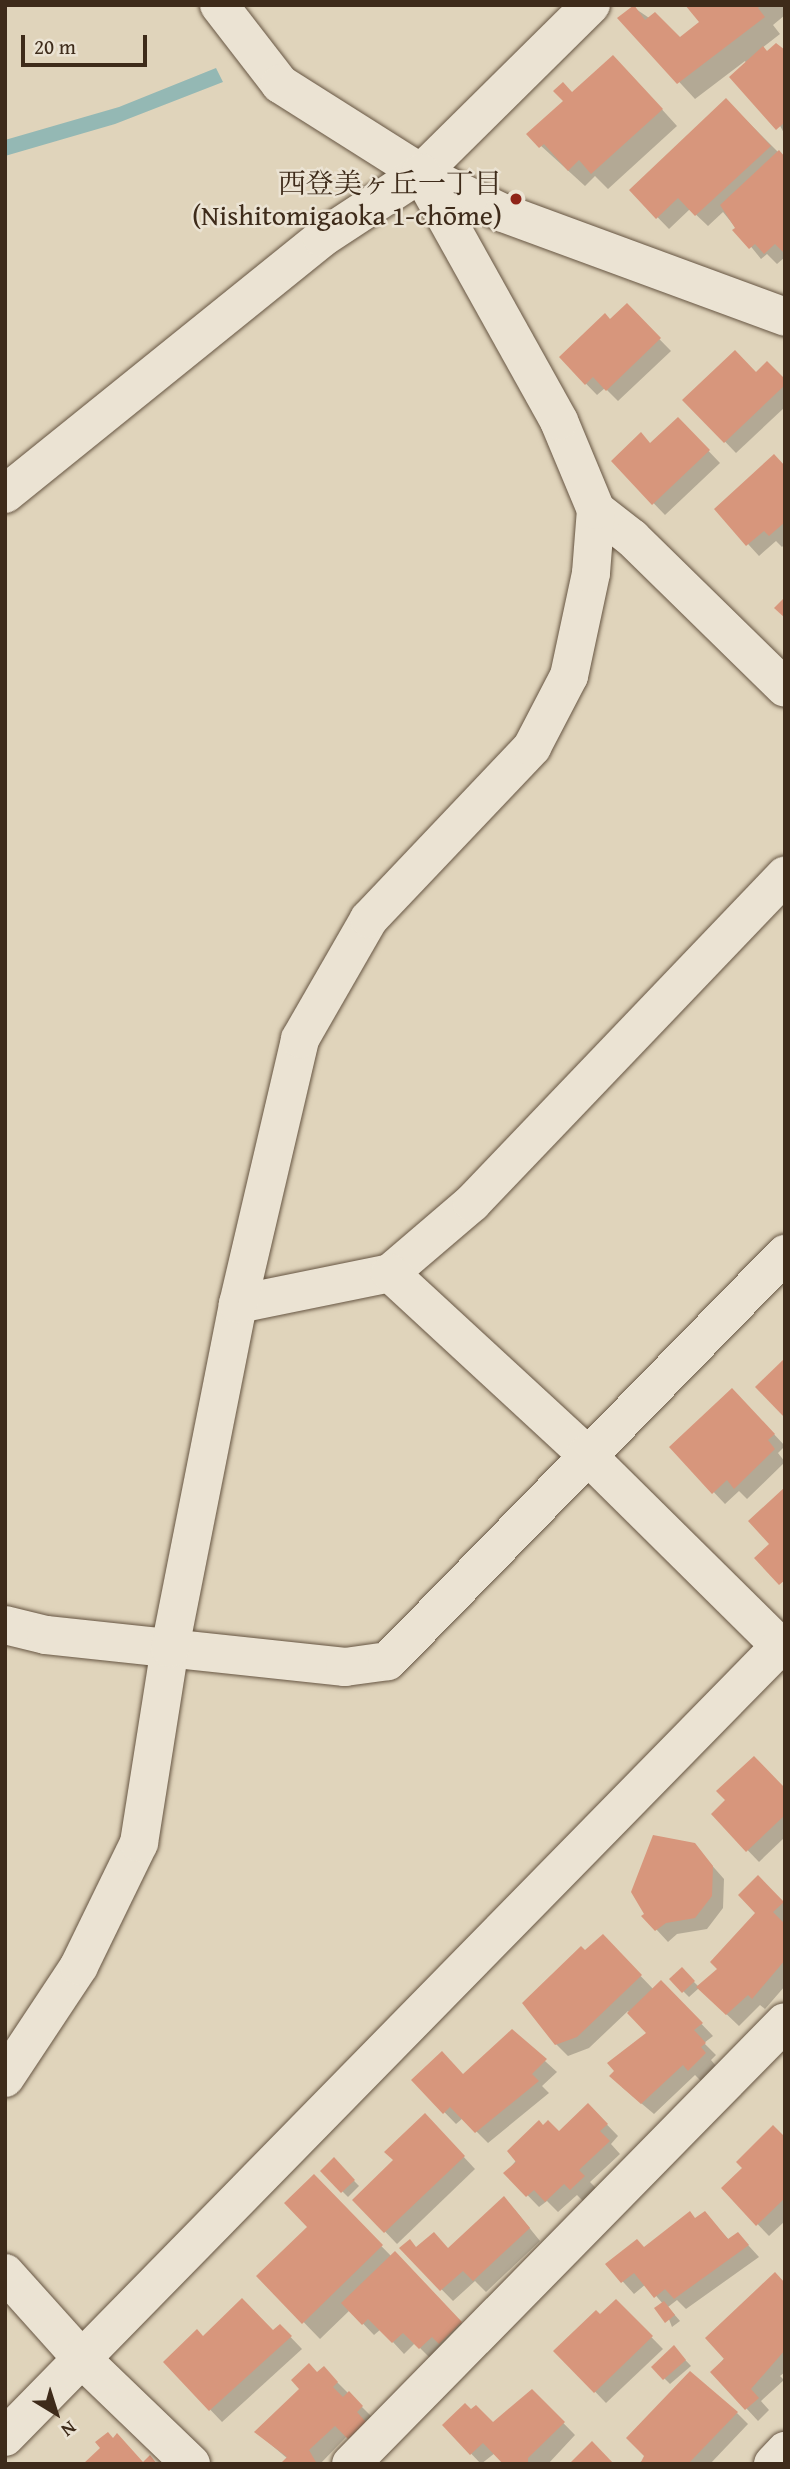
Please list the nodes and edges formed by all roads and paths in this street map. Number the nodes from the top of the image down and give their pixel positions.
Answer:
1 (219, 5) edge
2 (580, 9) edge
3 (421, 173) junction
4 (785, 317) edge
5 (5, 494) edge
6 (596, 510) junction
7 (785, 688) edge
8 (785, 875) edge
9 (785, 1254) edge
10 (390, 1273) junction
11 (238, 1304) junction
12 (586, 1454) junction
13 (5, 1625) edge
14 (783, 1646) edge
15 (170, 1648) junction
16 (785, 2022) edge
17 (5, 2078) edge
18 (5, 2273) edge
19 (83, 2360) junction
20 (5, 2437) edge
21 (785, 2451) edge
22 (191, 2464) edge
23 (351, 2464) edge
24 (773, 2464) edge

1 - 3 street
2 - 3 street
3 - 4 street
3 - 5 street
3 - 6 street
6 - 7 street
6 - 11 street
8 - 10 street
9 - 12 street
10 - 11 street
10 - 12 street
11 - 15 street
12 - 14 street
12 - 15 street
13 - 15 street
14 - 19 street
15 - 17 street
16 - 23 street
18 - 19 street
19 - 20 street
19 - 22 street
21 - 24 street

